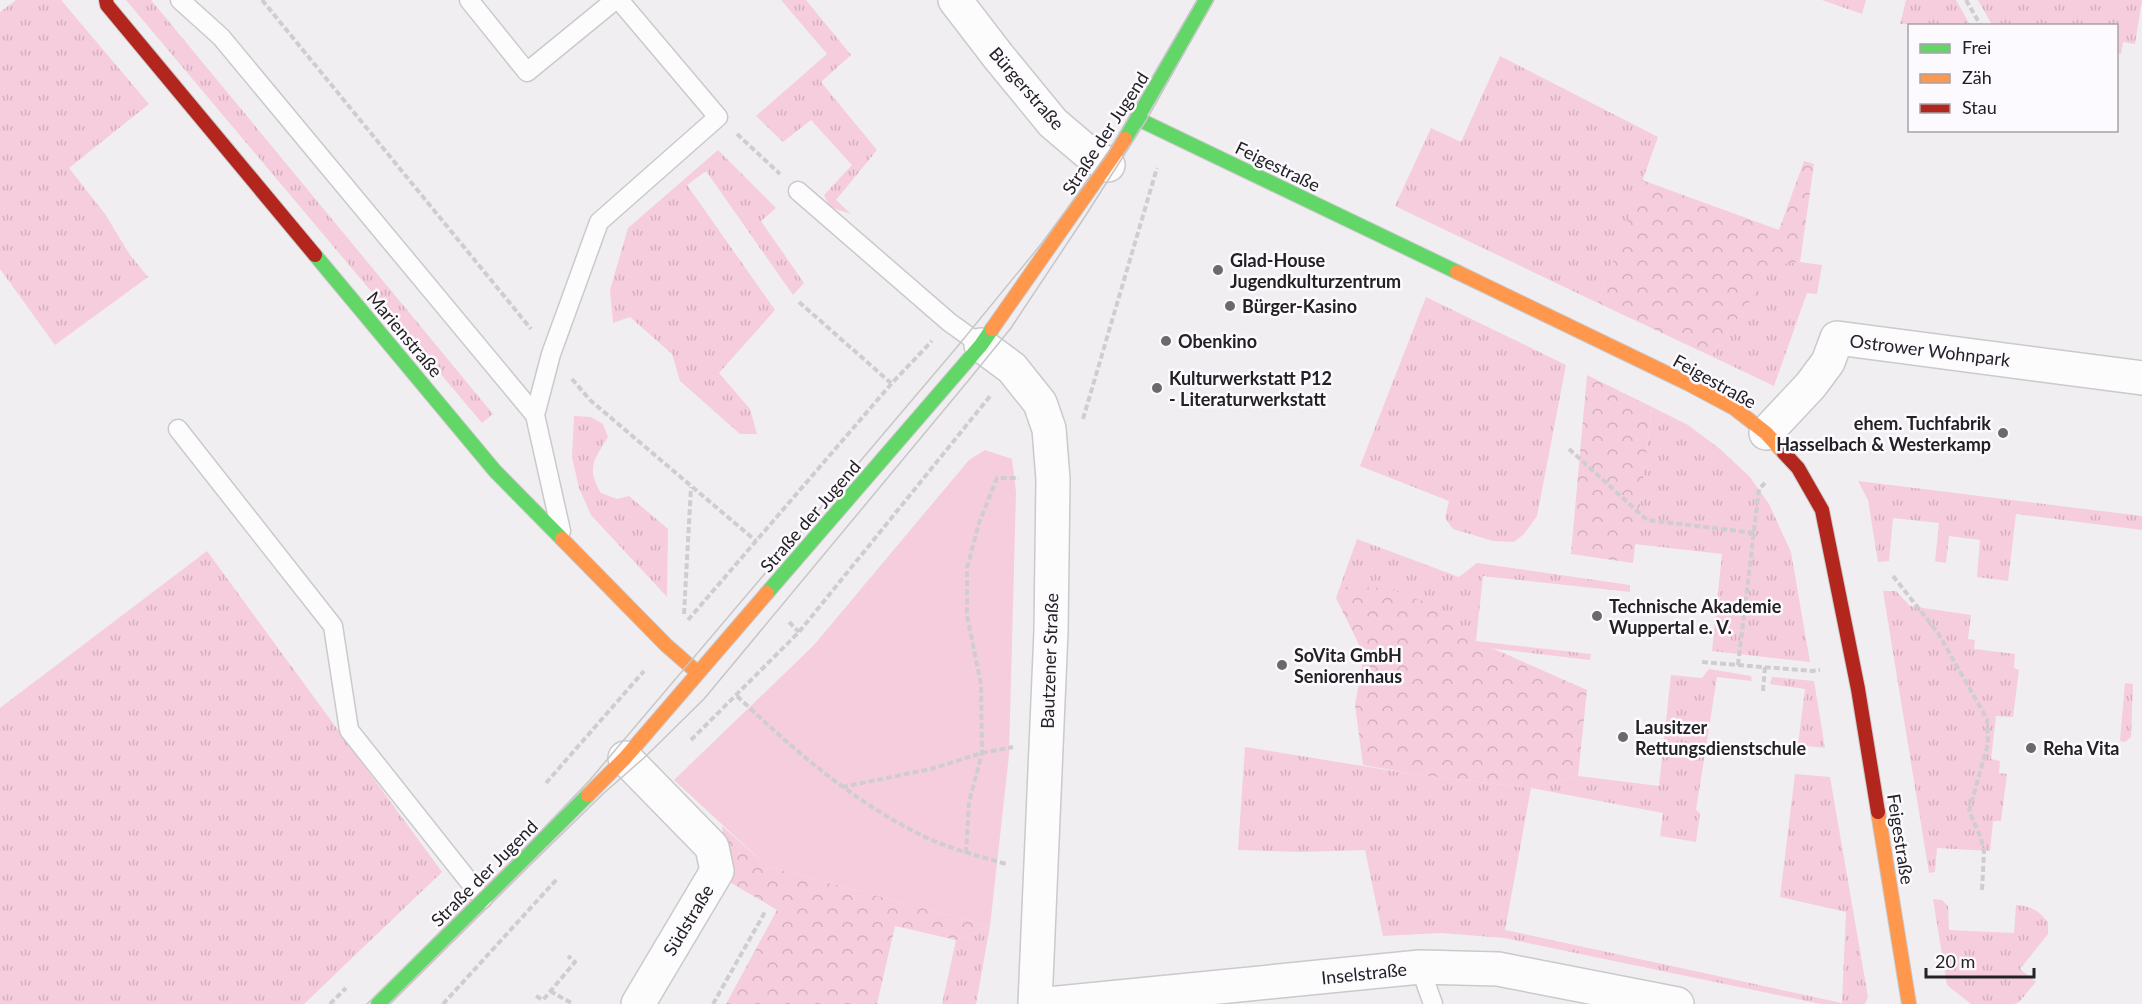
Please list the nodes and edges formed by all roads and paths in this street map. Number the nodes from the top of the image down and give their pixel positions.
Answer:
1 (106, 0) edge
2 (180, 0) edge
3 (262, 0) edge
4 (469, 0) edge
5 (617, 0) edge
6 (956, 0) edge
7 (1206, 0) edge
8 (1966, 0) edge
9 (1980, 24) edge
10 (718, 117) junction
11 (1138, 119) junction
12 (1158, 164) dead end
13 (1108, 165) junction
14 (798, 191) joint
15 (488, 274) dead end
16 (799, 302) dead end
17 (949, 322) junction
18 (981, 345) junction
19 (2142, 378) edge
20 (892, 383) junction
21 (583, 392) dead end
22 (535, 415) junction
23 (1083, 420) dead end
24 (178, 429) dead end
25 (1767, 433) junction
26 (1569, 449) dead end
27 (1024, 478) dead end
28 (691, 486) junction
29 (1759, 489) dead end
30 (1754, 533) junction
31 (563, 539) junction
32 (756, 541) junction
33 (1893, 576) dead end
34 (666, 645) junction
35 (1702, 662) dead end
36 (1738, 665) junction
37 (1765, 668) junction
38 (1812, 671) dead end
39 (698, 673) junction
40 (1762, 691) dead end
41 (737, 696) dead end
42 (1016, 746) dead end
43 (982, 753) junction
44 (625, 758) junction
45 (545, 784) dead end
46 (842, 788) junction
47 (966, 853) junction
48 (1009, 866) dead end
49 (1982, 890) dead end
50 (483, 899) junction
51 (765, 912) dead end
52 (568, 956) dead end
53 (1420, 967) junction
54 (346, 988) dead end
55 (550, 991) junction
56 (536, 996) dead end
57 (1667, 1003) edge
58 (330, 1004) edge
59 (378, 1004) edge
60 (573, 1004) edge
61 (638, 1004) edge
62 (713, 1004) edge
63 (1035, 1004) edge
64 (1048, 1004) edge
65 (1433, 1004) edge
66 (1909, 1004) edge

1 - 31 street, Marienstraße
2 - 22 lane
3 - 15 path
4 - 5 lane
5 - 10 lane
6 - 13 street, Bürgerstraße
7 - 11 street, Straße der Jugend
8 - 9 path
10 - 14 path
10 - 22 lane
11 - 13 street, Straße der Jugend
11 - 25 street, Feigestraße
12 - 23 path
13 - 18 street, Straße der Jugend
14 - 17 lane
16 - 20 path
17 - 18 lane
17 - 20 path
18 - 39 street, Straße der Jugend
18 - 63 street, Bautzener Straße
19 - 25 street, Ostrower Wohnpark
20 - 32 path
21 - 28 path
22 - 31 lane
24 - 50 lane
25 - 66 street, Feigestraße
26 - 30 path
27 - 43 path
28 - 32 path
28 - 32 path
29 - 30 path
30 - 36 path
31 - 34 street, Marienstraße
33 - 49 path
34 - 39 street, Marienstraße
34 - 45 path
35 - 36 path
36 - 37 path
37 - 38 path
37 - 40 path
39 - 44 street, Straße der Jugend
41 - 46 path
42 - 43 path
43 - 46 path
43 - 47 path
44 - 50 street, Straße der Jugend
44 - 61 street, Südstraße
46 - 47 path
47 - 48 path
50 - 59 street, Straße der Jugend
51 - 62 path
52 - 55 path
53 - 57 street, Inselstraße
53 - 64 street, Inselstraße
53 - 65 lane
54 - 58 path
55 - 56 path
55 - 60 path

